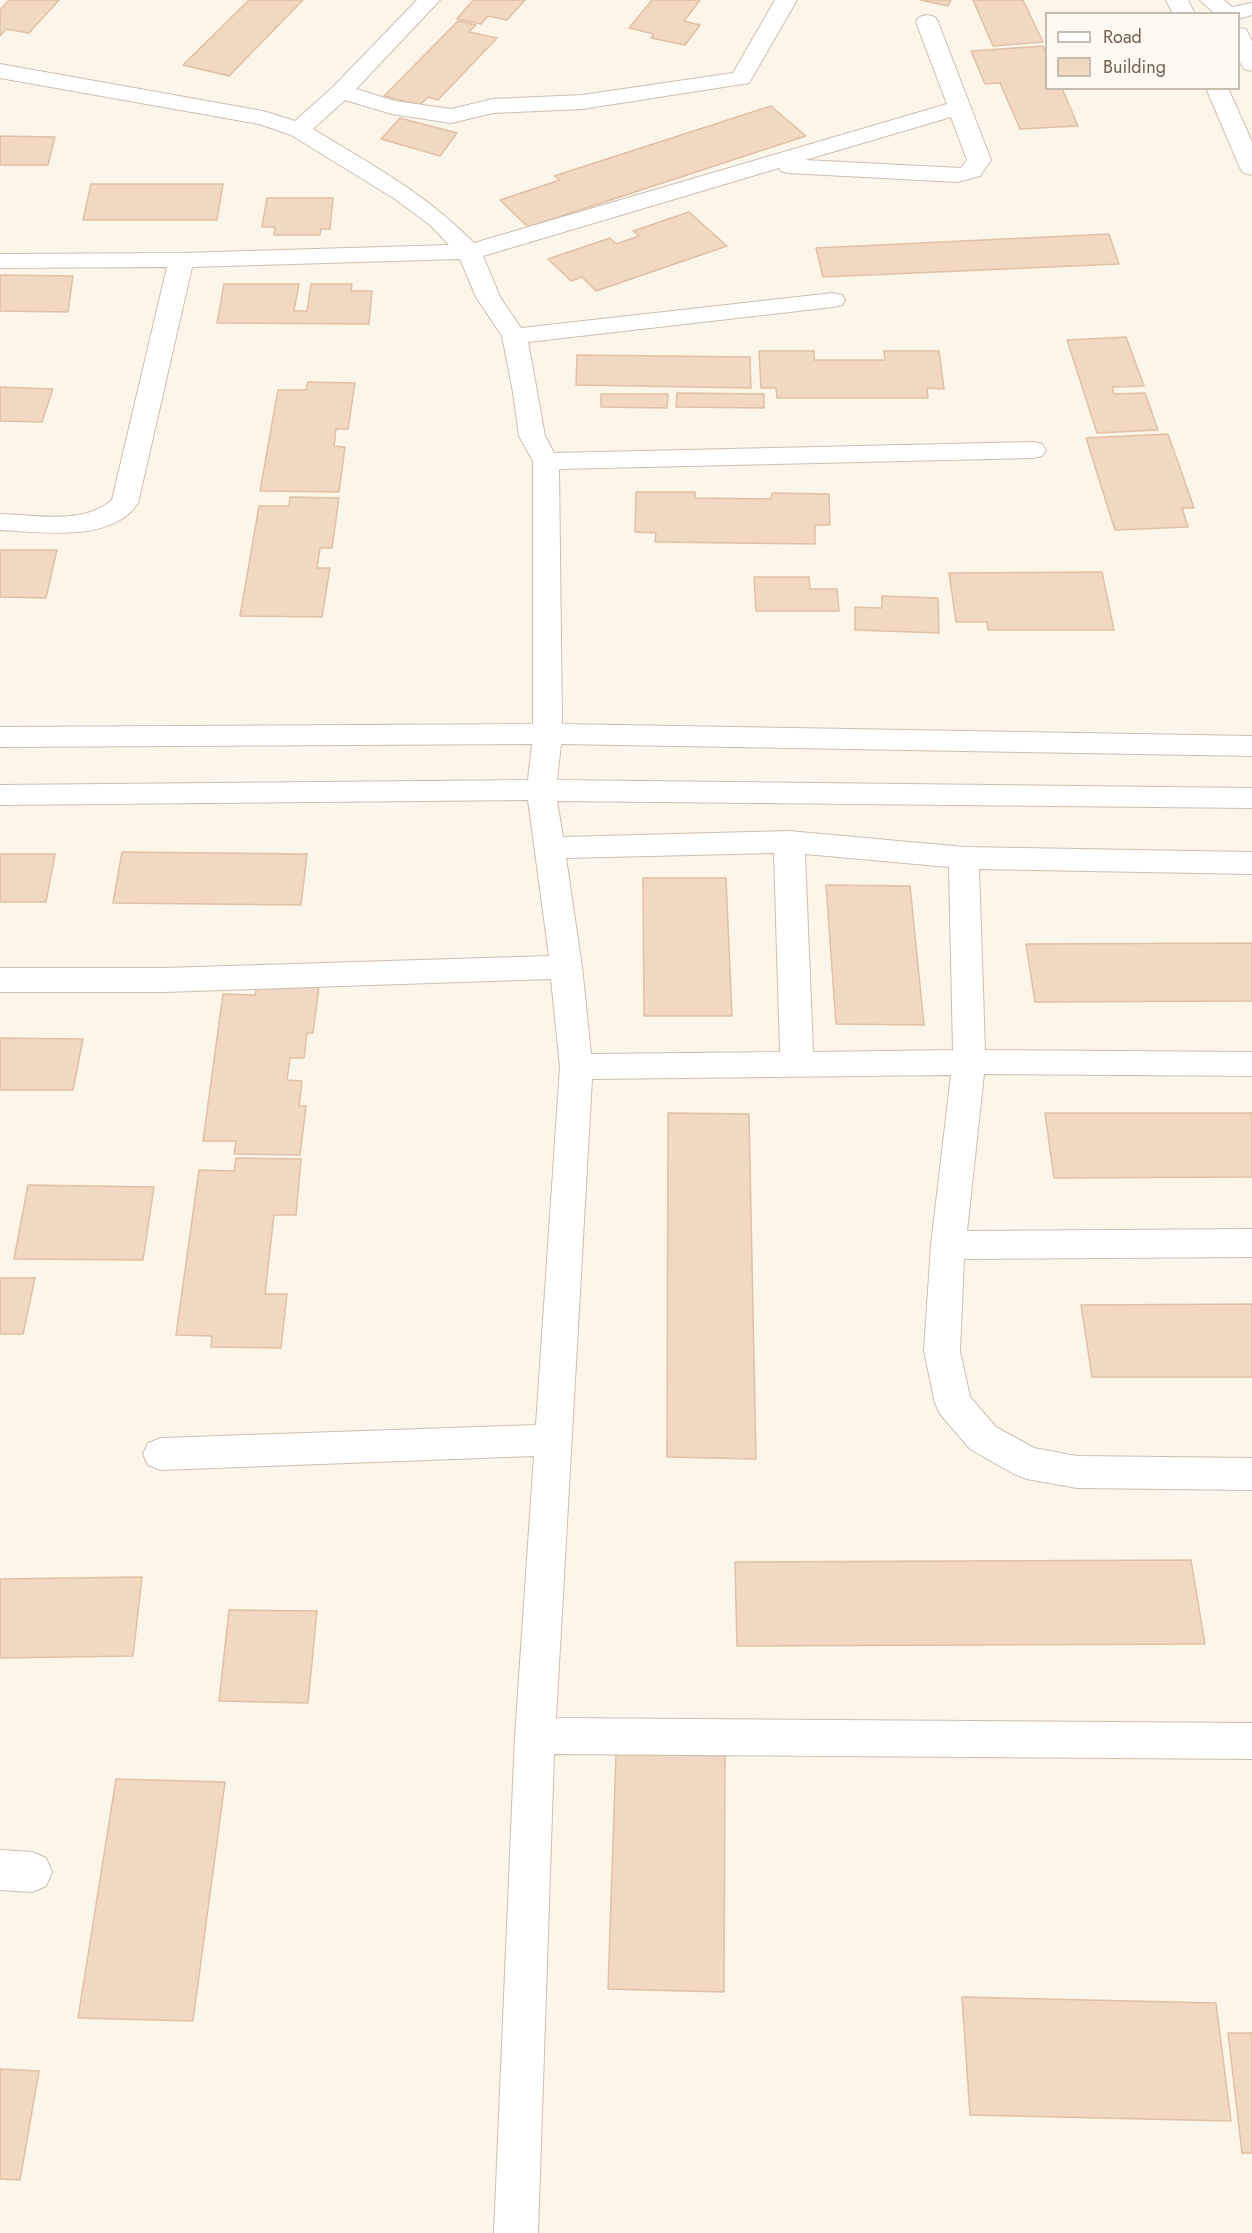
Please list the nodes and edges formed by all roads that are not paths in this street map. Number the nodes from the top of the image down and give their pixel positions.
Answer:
1 (429, 0) edge
2 (786, 0) edge
3 (1211, 0) edge
4 (1227, 12) edge
5 (927, 22) dead end
6 (1240, 36) edge
7 (1252, 64) edge
8 (0, 70) edge
9 (1218, 90) edge
10 (340, 92) junction
11 (960, 107) junction
12 (299, 130) junction
13 (768, 165) junction
14 (1252, 168) edge
15 (469, 252) junction
16 (181, 260) junction
17 (0, 261) edge
18 (833, 300) dead end
19 (514, 336) junction
20 (1034, 450) dead end
21 (546, 460) junction
22 (0, 522) edge
23 (548, 734) junction
24 (0, 737) edge
25 (1252, 746) edge
26 (541, 790) junction
27 (0, 795) edge
28 (1252, 798) edge
29 (789, 842) junction
30 (549, 848) junction
31 (964, 858) junction
32 (1252, 862) edge
33 (566, 967) junction
34 (0, 981) edge
35 (969, 1062) junction
36 (797, 1064) junction
37 (1252, 1064) edge
38 (576, 1067) junction
39 (1252, 1243) edge
40 (948, 1245) junction
41 (553, 1440) junction
42 (160, 1454) dead end
43 (1252, 1474) edge
44 (535, 1736) junction
45 (1252, 1741) edge
46 (516, 2233) edge

1 - 10 street
2 - 10 street
3 - 4 street
5 - 11 street
6 - 7 street
8 - 12 street
9 - 14 street
10 - 12 street
11 - 13 street
11 - 13 street
12 - 15 street
13 - 15 street
15 - 16 street
15 - 19 street
16 - 17 street
16 - 22 street
18 - 19 street
19 - 21 street
20 - 21 street
21 - 23 street
23 - 24 street
23 - 25 street
23 - 26 street
26 - 27 street
26 - 28 street
26 - 30 street
29 - 30 street
29 - 31 street
29 - 36 street
30 - 33 street
31 - 32 street
31 - 35 street
33 - 34 street
33 - 38 street
35 - 36 street
35 - 37 street
35 - 40 street
36 - 38 street
38 - 41 street
39 - 40 street
40 - 43 street
41 - 42 street
41 - 44 street
44 - 45 street
44 - 46 street

